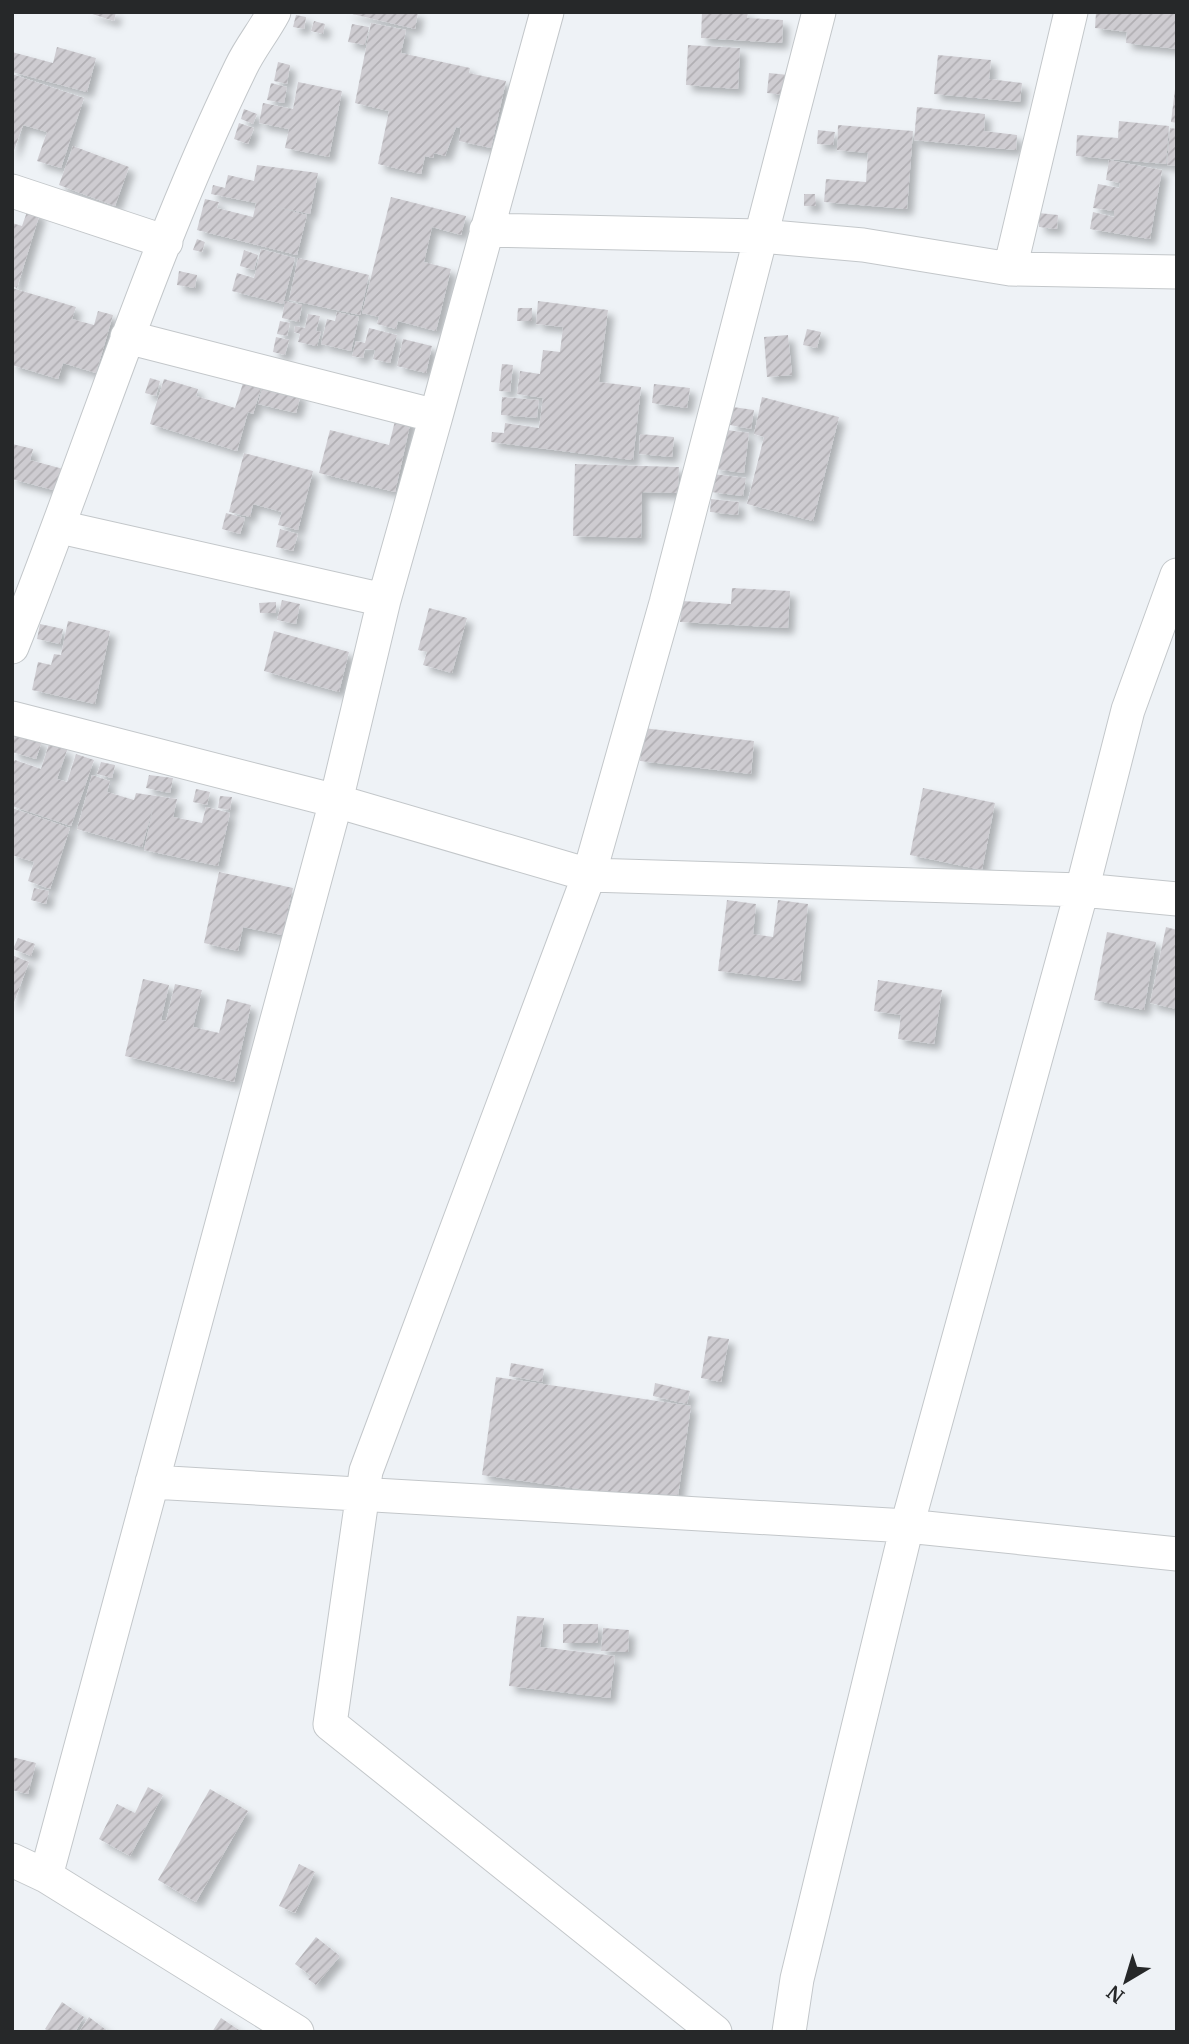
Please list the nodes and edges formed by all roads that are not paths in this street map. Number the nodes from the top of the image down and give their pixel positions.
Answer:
1 (274, 12) edge
2 (547, 12) edge
3 (819, 12) edge
4 (1072, 12) edge
5 (12, 191) edge
6 (486, 230) junction
7 (760, 236) junction
8 (166, 242) junction
9 (1010, 269) junction
10 (1177, 272) edge
11 (127, 337) junction
12 (436, 416) junction
13 (60, 527) junction
14 (1177, 575) edge
15 (384, 600) junction
16 (12, 647) edge
17 (12, 718) edge
18 (336, 801) junction
19 (589, 875) junction
20 (1082, 890) junction
21 (1177, 899) edge
22 (152, 1482) junction
23 (363, 1495) junction
24 (907, 1526) junction
25 (1177, 1554) edge
26 (12, 1860) edge
27 (46, 1876) junction
28 (297, 2032) edge
29 (715, 2032) edge
30 (789, 2032) edge

1 - 8 street
2 - 6 street
3 - 7 street
4 - 9 street
5 - 8 street
6 - 7 street
6 - 12 street
7 - 9 street
7 - 19 street
8 - 11 street
9 - 10 street
11 - 12 street
11 - 13 street
12 - 15 street
13 - 15 street
13 - 16 street
14 - 20 street
15 - 18 street
17 - 18 street
18 - 19 street
18 - 22 street
19 - 20 street
19 - 23 street
20 - 21 street
20 - 24 street
22 - 23 street
22 - 27 street
23 - 24 street
23 - 29 street
24 - 25 street
24 - 30 street
26 - 27 street
27 - 28 street

